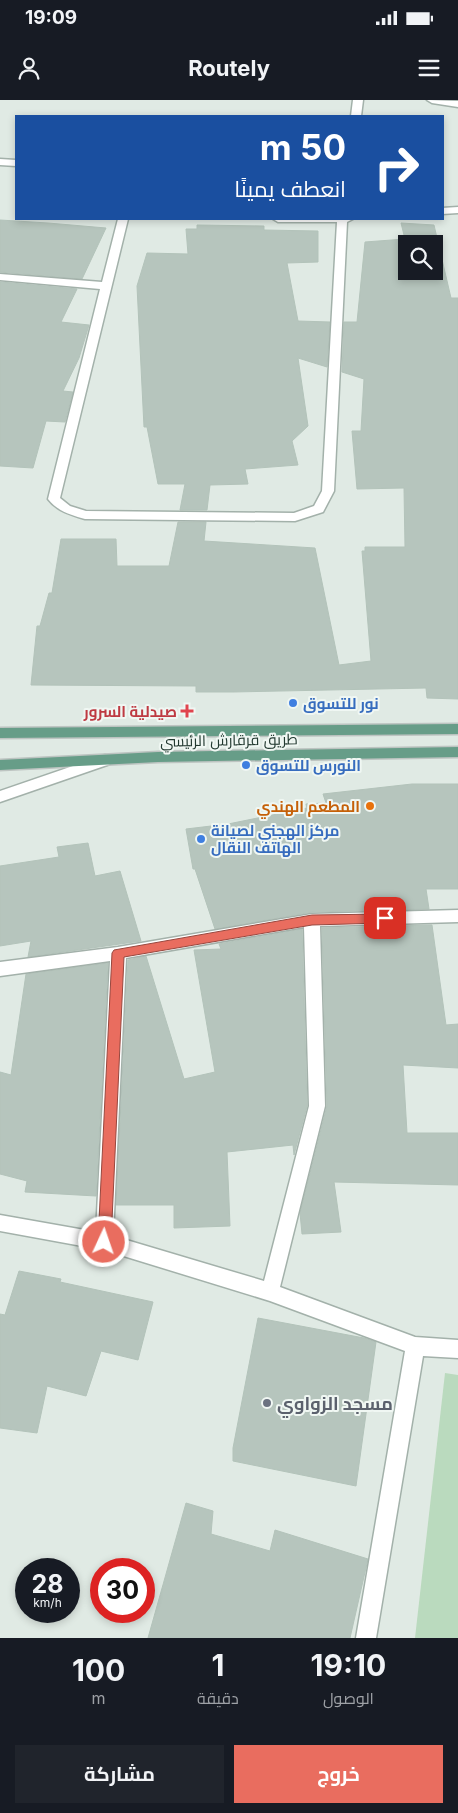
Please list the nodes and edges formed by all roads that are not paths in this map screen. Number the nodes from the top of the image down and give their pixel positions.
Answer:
1 (358, 100) edge
2 (432, 100) edge
3 (458, 104) edge
4 (356, 115) edge
5 (0, 162) edge
6 (15, 164) edge
7 (458, 210) edge
8 (444, 211) edge
9 (123, 220) edge
10 (342, 220) edge
11 (0, 277) edge
12 (106, 286) junction
13 (458, 729) edge
14 (0, 732) edge
15 (458, 752) edge
16 (105, 760) junction
17 (3, 766) edge
18 (0, 797) edge
19 (458, 916) edge
20 (312, 920) junction
21 (118, 953) junction
22 (0, 969) edge
23 (0, 1223) edge
24 (104, 1242) junction
25 (270, 1292) junction
26 (415, 1346) junction
27 (458, 1349) edge
28 (366, 1638) edge

1 - 4 street
2 - 3 street
5 - 6 street
7 - 8 street
9 - 12 street
10 - 12 street
11 - 12 street
13 - 14 main road, طريق قرقارش الرئيسي
15 - 16 main road, طريق قرقارش الرئيسي
16 - 17 main road, طريق قرقارش الرئيسي
16 - 18 street
19 - 20 street
20 - 21 street
20 - 25 street
21 - 22 street
21 - 24 street
23 - 24 street
24 - 25 street
25 - 26 street
26 - 27 street
26 - 28 street

